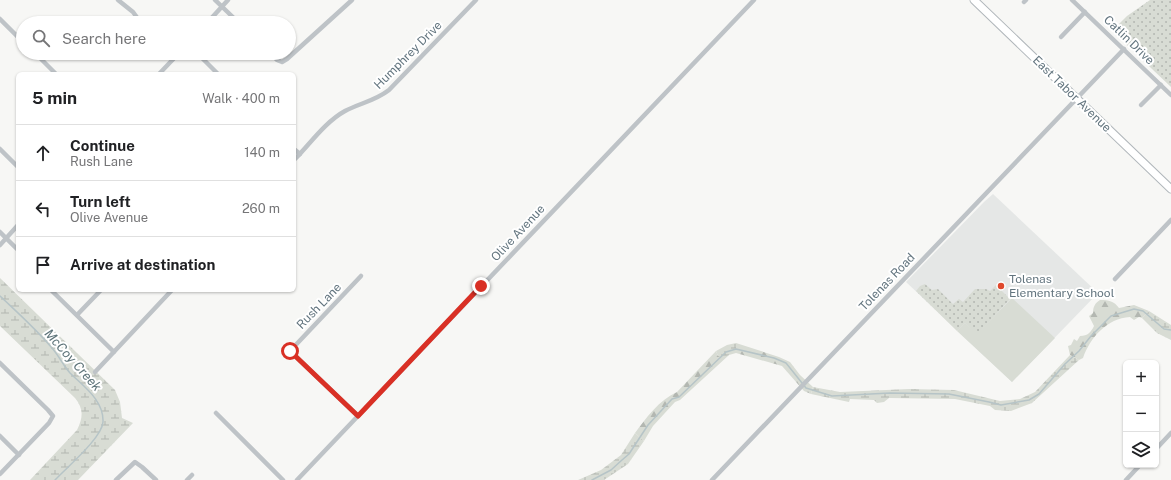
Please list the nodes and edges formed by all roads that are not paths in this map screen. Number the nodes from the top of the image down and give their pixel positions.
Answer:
1 (118, 0) edge
2 (215, 0) edge
3 (228, 0) edge
4 (352, 0) edge
5 (476, 0) edge
6 (754, 0) edge
7 (974, 0) edge
8 (1072, 0) edge
9 (222, 7) junction
10 (1085, 12) junction
11 (136, 16) edge
12 (214, 16) edge
13 (232, 16) edge
14 (1, 22) edge
15 (16, 36) edge
16 (1061, 37) dead end
17 (1124, 49) junction
18 (296, 52) edge
19 (42, 60) edge
20 (173, 60) edge
21 (204, 60) edge
22 (277, 60) edge
23 (287, 60) edge
24 (54, 72) edge
25 (161, 72) edge
26 (216, 72) edge
27 (1161, 85) junction
28 (1171, 95) edge
29 (1076, 98) junction
30 (1141, 105) dead end
31 (0, 149) edge
32 (296, 151) edge
33 (300, 154) junction
34 (296, 158) edge
35 (16, 165) edge
36 (1171, 189) edge
37 (1171, 220) edge
38 (16, 227) edge
39 (0, 232) edge
40 (6, 238) junction
41 (0, 245) edge
42 (16, 248) edge
43 (361, 276) dead end
44 (1115, 279) dead end
45 (53, 292) edge
46 (99, 292) edge
47 (170, 292) edge
48 (77, 315) junction
49 (114, 352) junction
50 (0, 363) edge
51 (95, 372) dead end
52 (216, 413) dead end
53 (358, 416) junction
54 (1171, 433) edge
55 (0, 436) edge
56 (1159, 445) edge
57 (19, 455) junction
58 (1137, 468) edge
59 (0, 474) edge
60 (192, 475) dead end
61 (116, 480) edge
62 (156, 480) edge
63 (187, 480) edge
64 (283, 480) edge
65 (297, 480) edge
66 (712, 480) edge
67 (1126, 480) edge

1 - 11 street
2 - 9 street
3 - 9 street
4 - 18 street
5 - 33 street, Humphrey Drive
6 - 53 street, Olive Avenue
7 - 29 main road, East Tabor Avenue
8 - 10 street, Catlin Drive
9 - 12 street
9 - 13 street
10 - 16 street
10 - 17 street, Catlin Drive
14 - 15 street
17 - 27 street, Catlin Drive
17 - 29 street, Tolenas Road
19 - 24 street
20 - 25 street
21 - 26 street
22 - 23 street
27 - 28 street, Catlin Drive
27 - 30 street
29 - 36 main road, East Tabor Avenue
29 - 66 street, Tolenas Road
31 - 35 street
32 - 33 street
33 - 34 street, Humphrey Drive
37 - 44 street
38 - 40 street
39 - 40 street
40 - 41 street
40 - 42 street
43 - 53 street, Rush Lane
45 - 48 street
46 - 48 street
47 - 49 street
48 - 49 street
49 - 51 street
50 - 57 street
52 - 64 street
53 - 65 street, Olive Avenue
54 - 56 street
55 - 57 street
57 - 59 street
58 - 67 street
60 - 63 street
61 - 62 street

